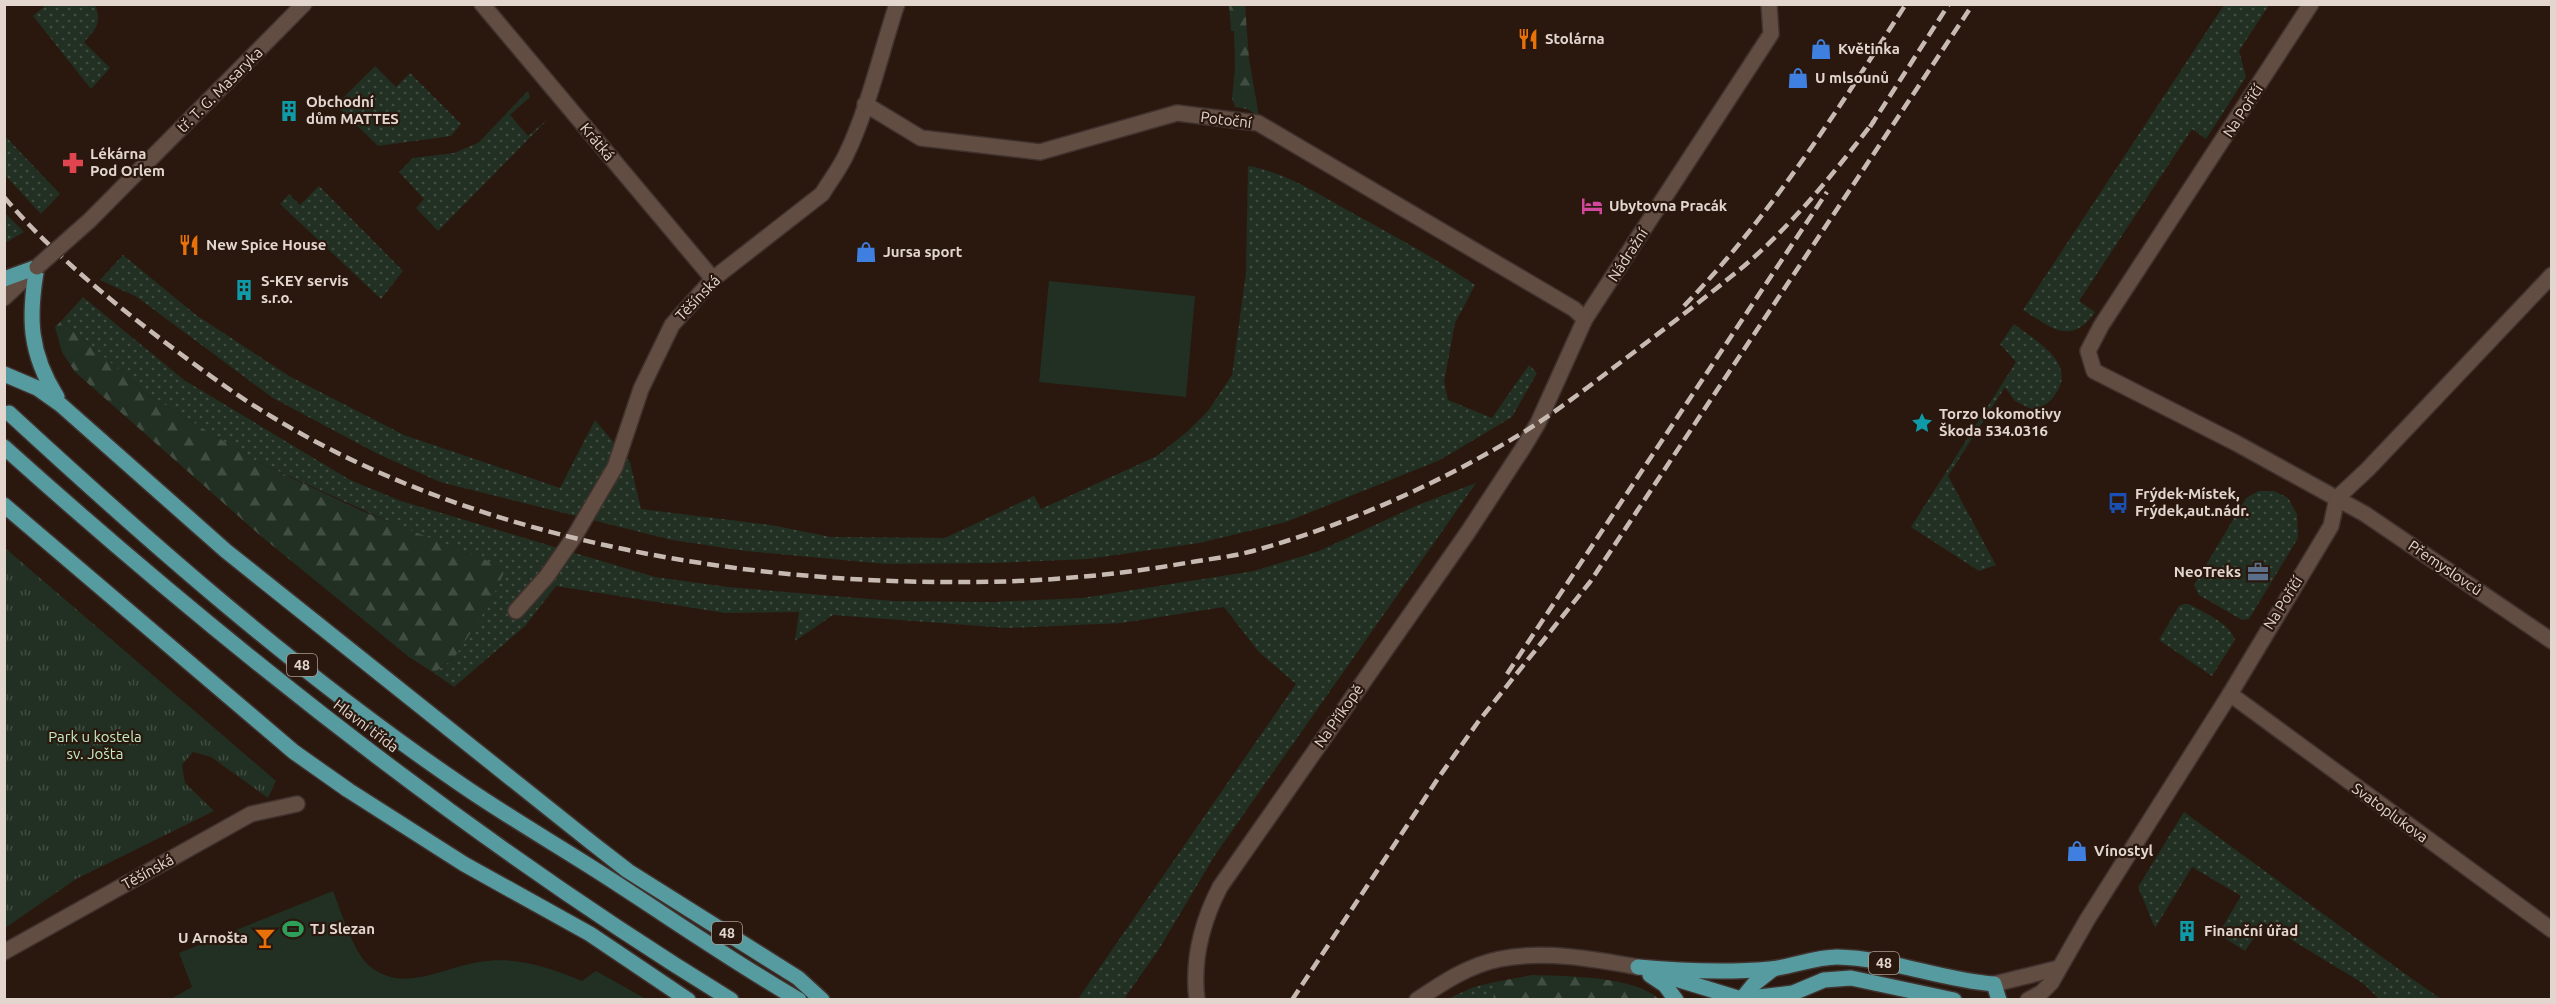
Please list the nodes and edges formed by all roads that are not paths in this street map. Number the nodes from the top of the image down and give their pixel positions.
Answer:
1 (304, 4) edge
2 (482, 4) edge
3 (897, 4) edge
4 (1768, 4) edge
5 (2311, 4) edge
6 (865, 104) junction
7 (38, 267) junction
8 (2552, 275) edge
9 (713, 279) junction
10 (10, 281) edge
11 (4, 298) edge
12 (1585, 319) junction
13 (2094, 371) joint
14 (4, 374) edge
15 (62, 405) junction
16 (9, 413) dead end
17 (4, 447) edge
18 (1523, 448) joint
19 (2337, 498) junction
20 (4, 505) edge
21 (516, 611) dead end
22 (2552, 641) edge
23 (2230, 694) junction
24 (297, 804) dead end
25 (2552, 930) edge
26 (4, 952) edge
27 (1638, 967) junction
28 (2059, 968) junction
29 (1773, 969) junction
30 (1705, 972) junction
31 (1994, 984) junction
32 (1790, 996) edge
33 (688, 999) edge
34 (731, 999) edge
35 (799, 999) edge
36 (822, 999) edge
37 (1197, 999) edge
38 (1417, 999) edge
39 (1676, 999) edge
40 (1741, 999) edge
41 (1954, 999) edge
42 (1999, 999) edge
43 (2028, 999) edge

1 - 7 street, tř. T. G. Masaryka, bridge
2 - 9 street, Krátká
3 - 6 street, Těšínská
4 - 12 street, Nádražní
5 - 13 street, Na Poříčí
6 - 9 street, Těšínská
6 - 12 street, Potoční
7 - 10 main road
7 - 15 main road, 48
8 - 19 street
9 - 21 street, Těšínská
10 - 11 street
12 - 18 street, Nádražní
13 - 19 street, Přemyslovců
14 - 15 main road, 48
15 - 36 main road, 48
16 - 35 main road, 48
17 - 34 main road, Hlavní třída / 48
18 - 37 street, Na Příkopě
19 - 22 street, Přemyslovců
19 - 23 street, Na Poříčí
20 - 33 main road
23 - 25 street, Svatoplukova
23 - 28 street, Na Poříčí
24 - 26 street, Těšínská
27 - 30 main road, 48
27 - 38 street
27 - 39 main road
27 - 40 main road
28 - 31 street
28 - 43 street, Na Poříčí
29 - 30 main road, 48
29 - 31 main road, 48
29 - 40 main road, 48
30 - 40 main road
31 - 42 main road
32 - 40 main road
32 - 41 main road, 48

